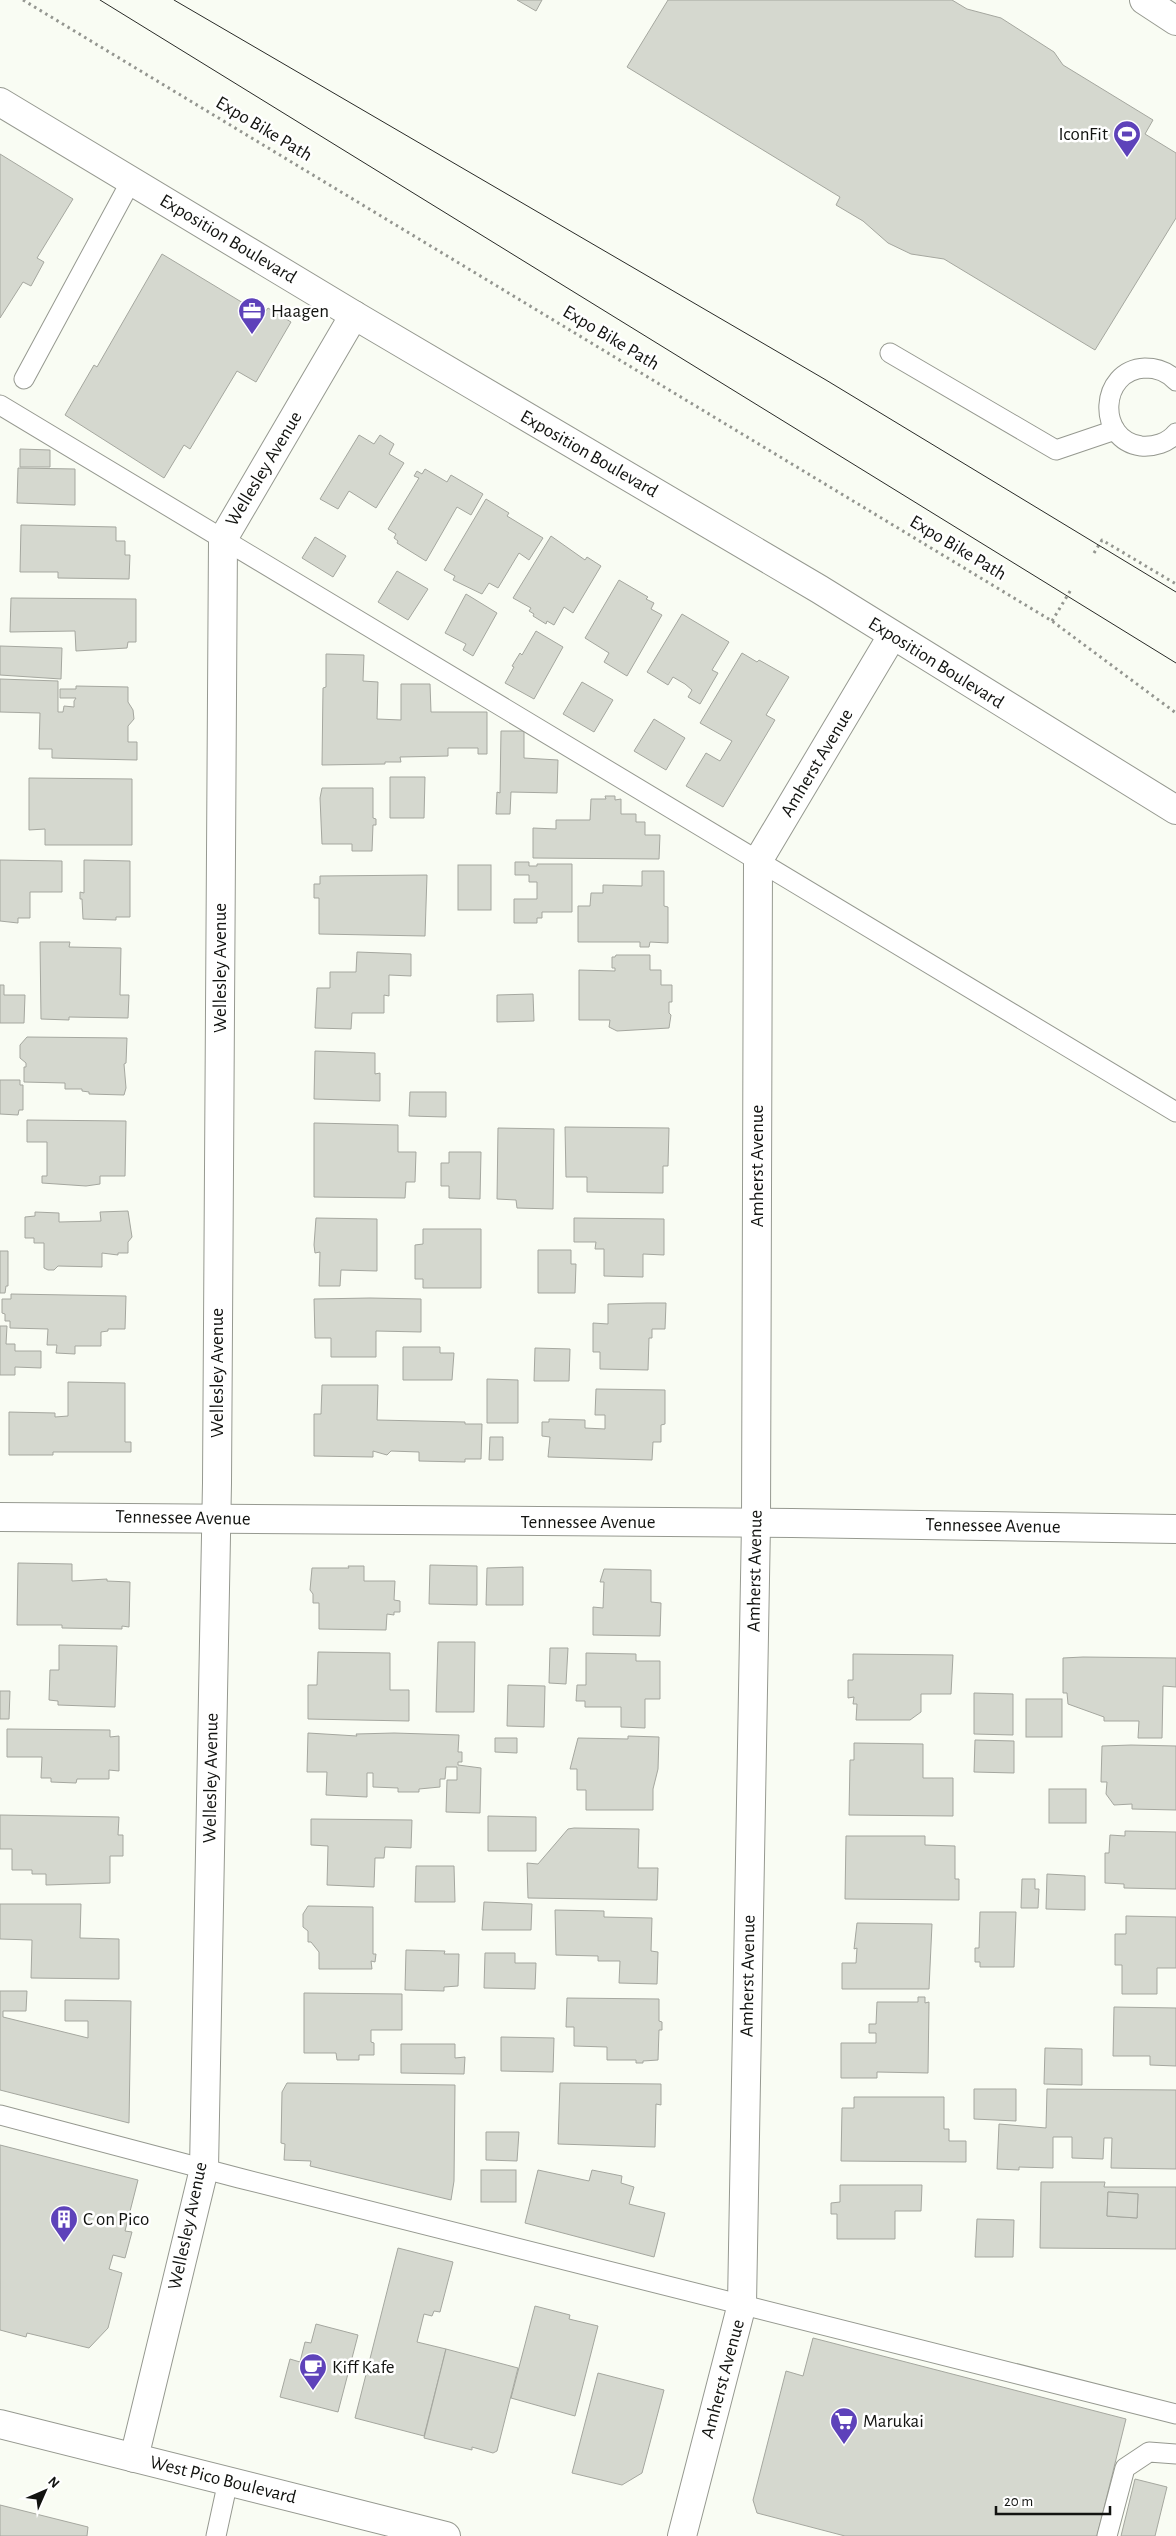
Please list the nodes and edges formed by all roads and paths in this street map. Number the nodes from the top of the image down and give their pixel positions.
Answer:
1 (23, 0) edge
2 (1144, 0) edge
3 (1176, 21) edge
4 (0, 102) edge
5 (131, 181) junction
6 (354, 315) junction
7 (890, 353) dead end
8 (24, 379) dead end
9 (1176, 381) edge
10 (0, 404) edge
11 (1115, 430) junction
12 (1175, 435) edge
13 (223, 539) junction
14 (1094, 553) dead end
15 (1176, 584) edge
16 (1072, 588) dead end
17 (1052, 621) junction
18 (892, 636) junction
19 (1176, 713) edge
20 (1176, 810) edge
21 (758, 861) junction
22 (1176, 1112) edge
23 (0, 1517) edge
24 (216, 1519) junction
25 (756, 1523) junction
26 (1176, 1529) edge
27 (0, 2115) edge
28 (204, 2169) junction
29 (742, 2304) junction
30 (1176, 2414) edge
31 (0, 2424) edge
32 (1176, 2454) edge
33 (134, 2458) junction
34 (228, 2481) junction
35 (216, 2536) edge
36 (446, 2536) edge
37 (682, 2536) edge
38 (1107, 2536) edge

1 - 17 path, Expo Bike Path
2 - 3 street
4 - 5 street, Exposition Boulevard
5 - 6 street, Exposition Boulevard
5 - 8 lane
6 - 13 street, Wellesley Avenue
6 - 18 street, Exposition Boulevard
7 - 11 lane
9 - 11 lane
10 - 13 lane
11 - 12 lane
13 - 21 lane
13 - 24 street, Wellesley Avenue
14 - 15 path
16 - 17 path
17 - 19 path, Expo Bike Path
18 - 20 street, Exposition Boulevard
18 - 21 street, Amherst Avenue
21 - 22 lane
21 - 25 street, Amherst Avenue
23 - 24 street, Tennessee Avenue
24 - 25 street, Tennessee Avenue
24 - 28 street, Wellesley Avenue
25 - 26 street, Tennessee Avenue
25 - 29 street, Amherst Avenue
27 - 28 lane
28 - 29 lane
28 - 33 street, Wellesley Avenue
29 - 30 lane
29 - 37 street, Amherst Avenue
31 - 33 street, West Pico Boulevard
32 - 38 lane
33 - 34 street, West Pico Boulevard
34 - 35 lane
34 - 36 street, West Pico Boulevard

